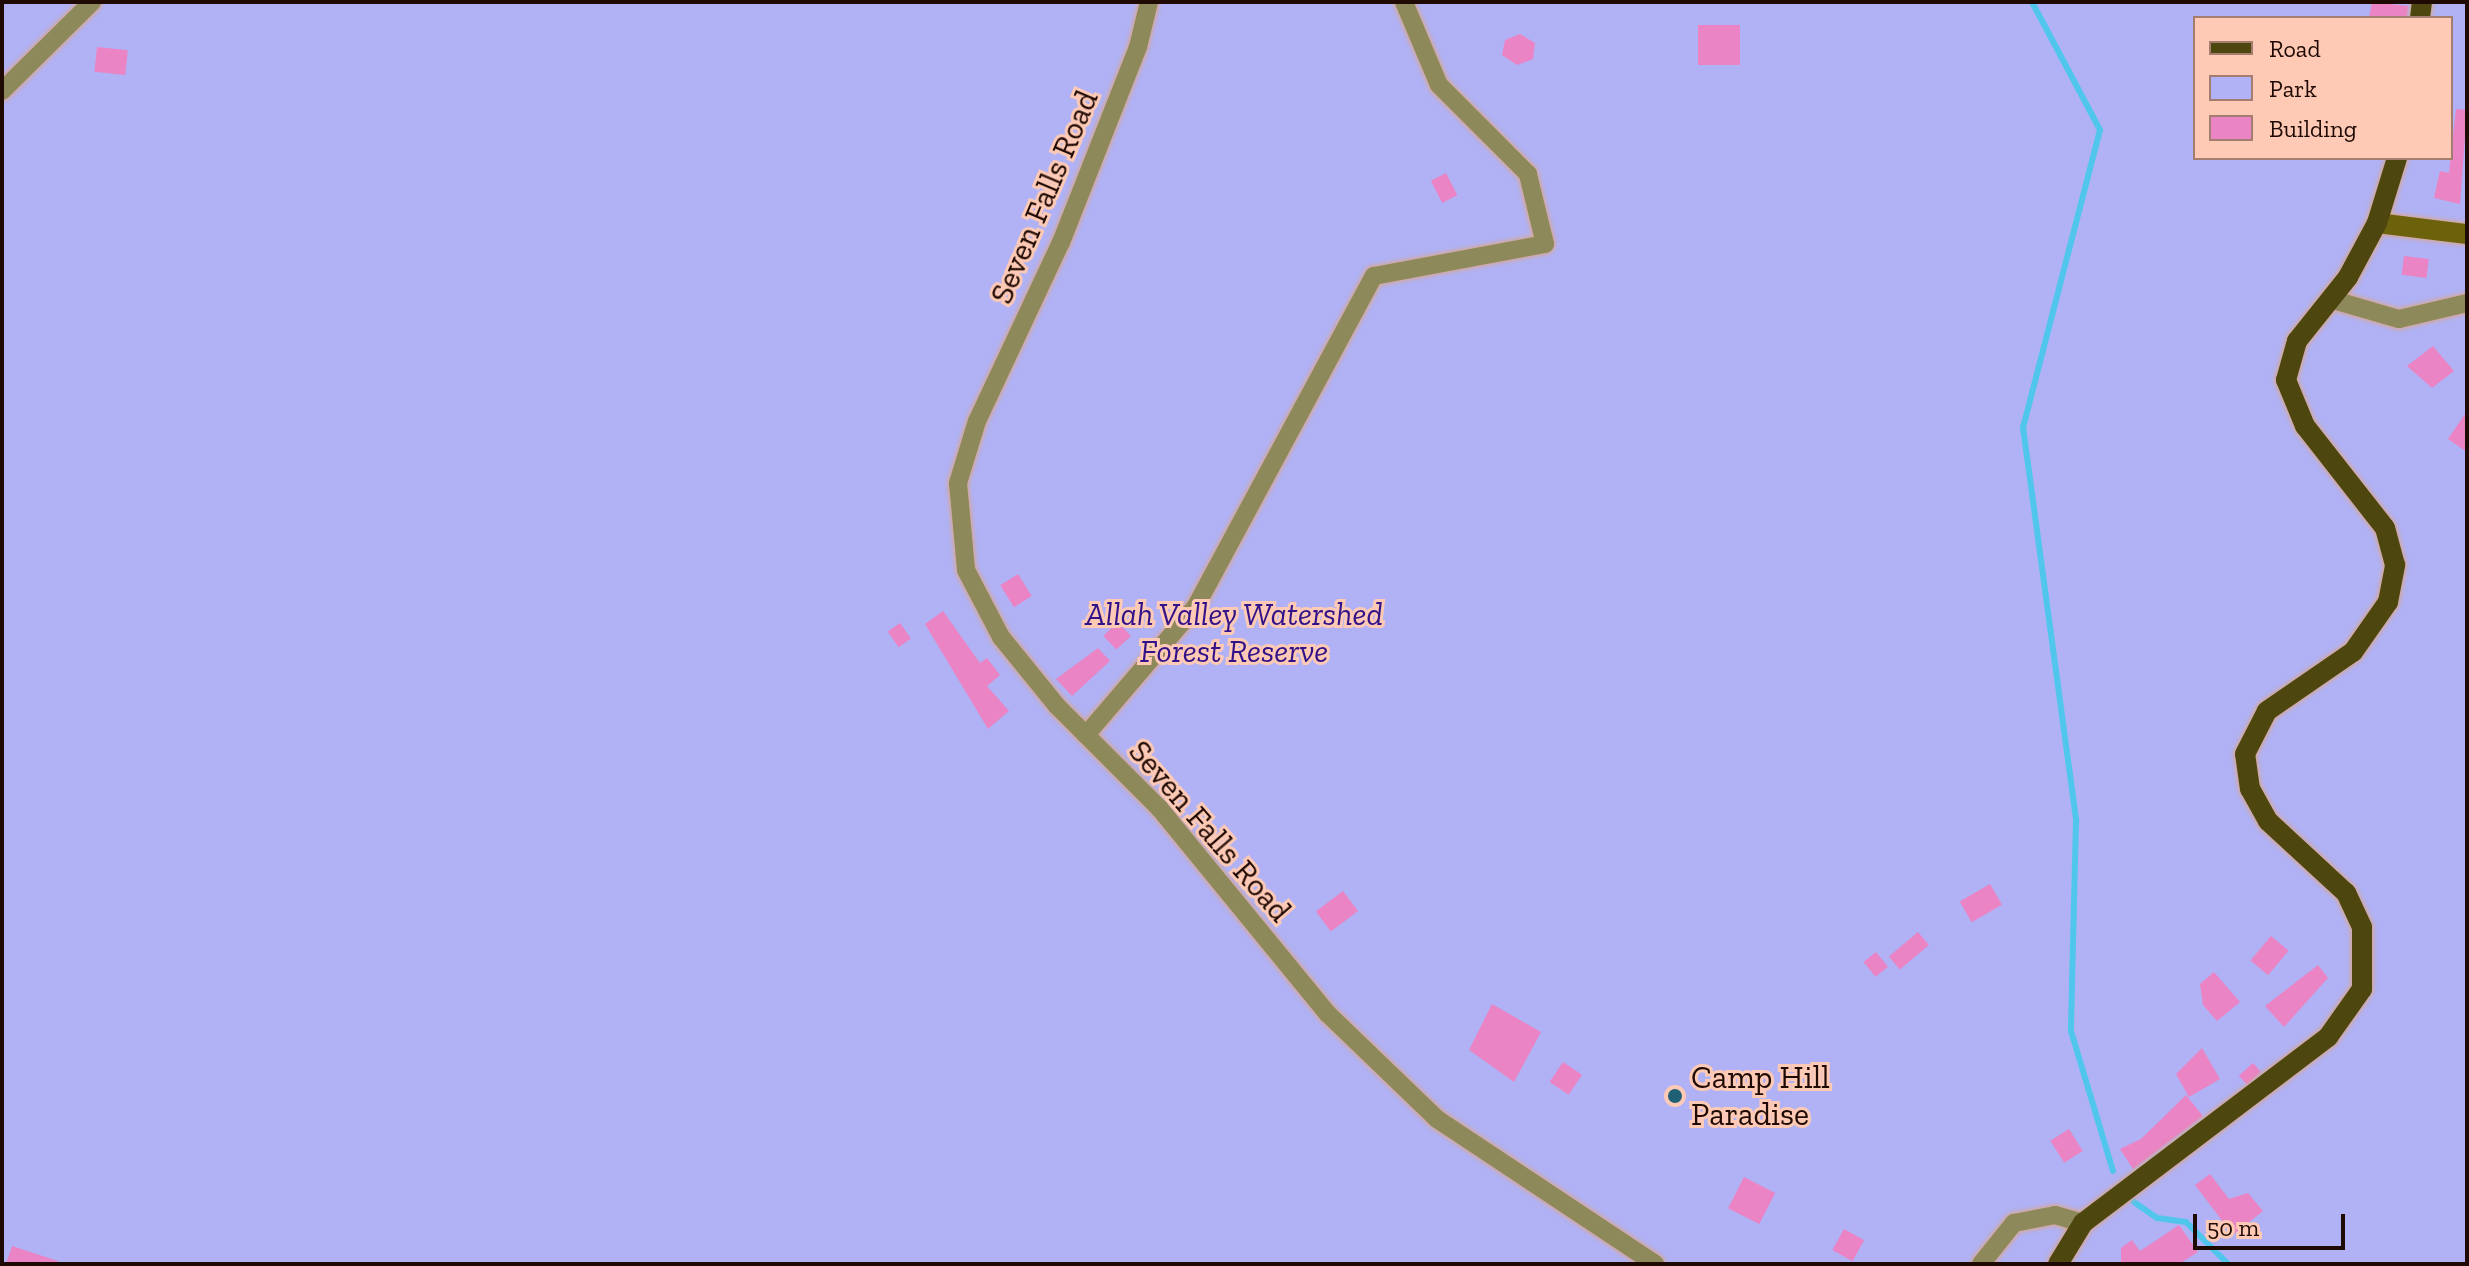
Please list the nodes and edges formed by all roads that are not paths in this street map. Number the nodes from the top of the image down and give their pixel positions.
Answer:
1 (92, 2) edge
2 (1149, 2) edge
3 (1404, 2) edge
4 (2, 91) edge
5 (2396, 160) edge
6 (2377, 223) junction
7 (2467, 234) edge
8 (2330, 299) junction
9 (2467, 303) edge
10 (1086, 735) junction
11 (2083, 1223) junction
12 (1655, 1264) edge
13 (1981, 1264) edge
14 (2058, 1264) edge

1 - 4 street
2 - 10 street, Seven Falls Road
3 - 10 street
5 - 6 main road
6 - 7 street
6 - 8 main road
8 - 9 street
8 - 11 main road
10 - 12 street, Seven Falls Road
11 - 13 street
11 - 14 main road

